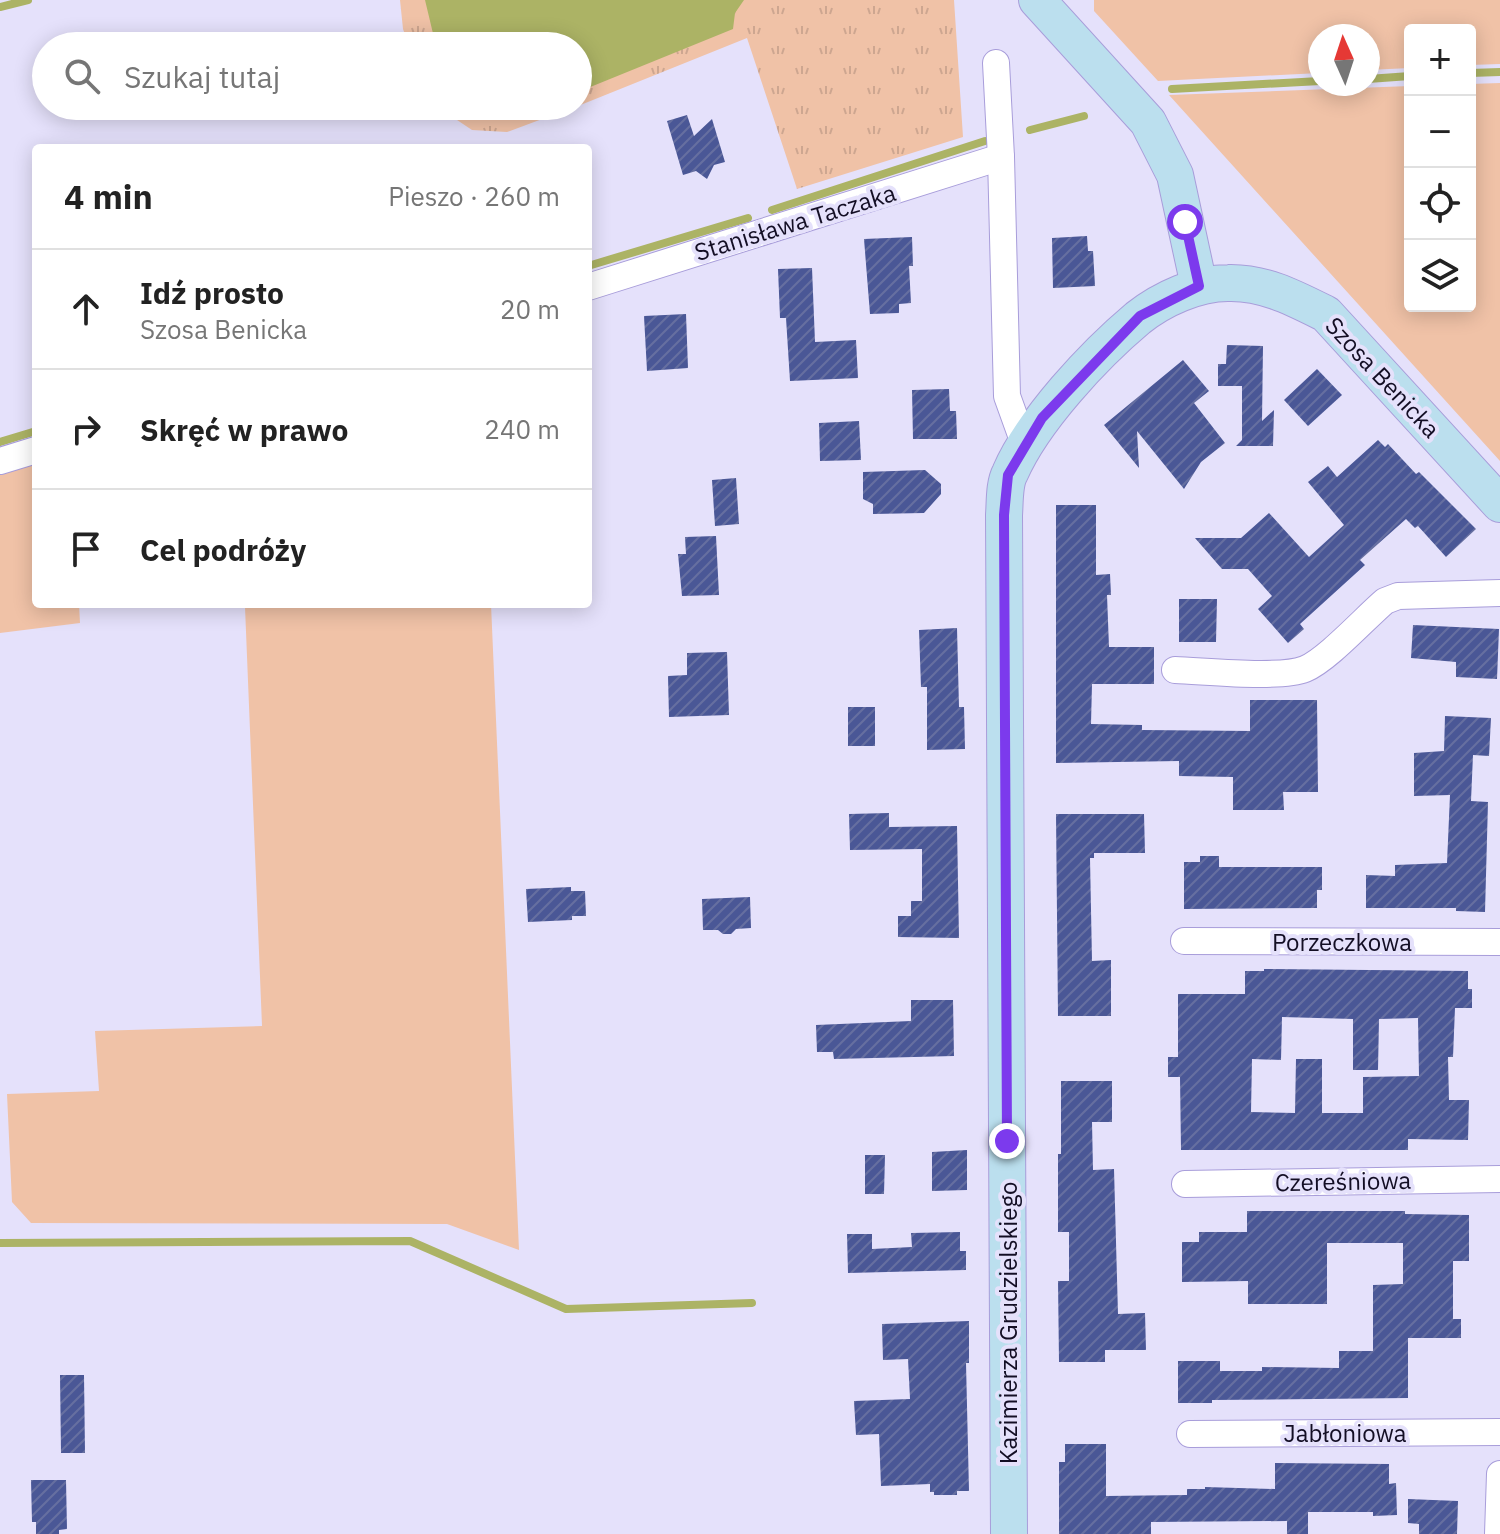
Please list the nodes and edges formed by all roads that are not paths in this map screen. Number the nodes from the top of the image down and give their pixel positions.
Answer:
1 (1037, 0) edge
2 (996, 63) dead end
3 (1001, 157) junction
4 (592, 286) edge
5 (1199, 286) junction
6 (1025, 446) junction
7 (32, 451) edge
8 (0, 461) edge
9 (1500, 503) edge
10 (1500, 593) edge
11 (1175, 670) dead end
12 (1184, 941) dead end
13 (1500, 942) edge
14 (1500, 1179) edge
15 (1185, 1184) dead end
16 (1500, 1432) edge
17 (1190, 1434) dead end
18 (1500, 1474) edge
19 (1009, 1534) edge
20 (1498, 1534) edge

1 - 5 street
2 - 3 street
3 - 4 street, Stanisława Taczaka
3 - 6 street
5 - 6 street, Kazimierza Grudzielskiego
5 - 9 street, Szosa Benicka
6 - 19 street, Kazimierza Grudzielskiego
7 - 8 street
10 - 11 street
12 - 13 street, Porzeczkowa
14 - 15 street, Czereśniowa
16 - 17 street, Jabłoniowa
18 - 20 street

